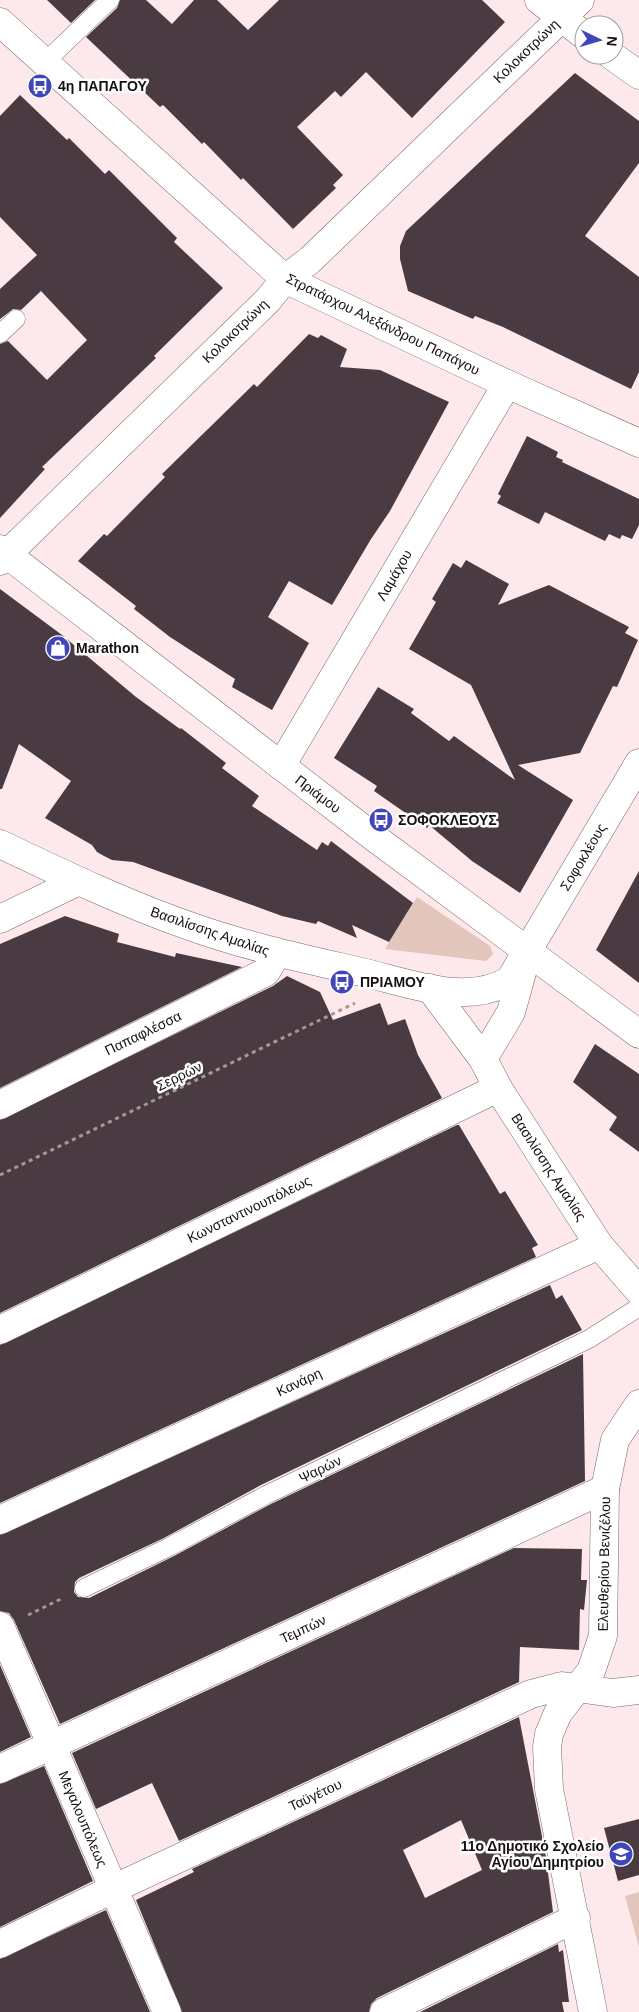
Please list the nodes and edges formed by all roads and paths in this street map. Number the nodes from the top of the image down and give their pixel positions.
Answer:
1 (110, 0) edge
2 (539, 0) edge
3 (580, 0) edge
4 (560, 18) junction
5 (0, 22) edge
6 (574, 28) edge
7 (45, 62) junction
8 (624, 64) edge
9 (639, 75) edge
10 (286, 279) junction
11 (16, 319) dead end
12 (0, 334) edge
13 (506, 384) junction
14 (639, 443) edge
15 (2, 555) edge
16 (639, 763) edge
17 (281, 766) junction
18 (0, 844) edge
19 (79, 881) junction
20 (0, 919) edge
21 (528, 951) junction
22 (277, 953) junction
23 (430, 988) junction
24 (359, 1002) dead end
25 (639, 1034) edge
26 (482, 1059) junction
27 (498, 1088) junction
28 (0, 1104) edge
29 (0, 1175) edge
30 (599, 1245) junction
31 (639, 1291) edge
32 (639, 1307) edge
33 (0, 1330) edge
34 (639, 1404) edge
35 (605, 1489) junction
36 (0, 1520) edge
37 (84, 1588) joint
38 (0, 1627) edge
39 (577, 1687) junction
40 (639, 1690) edge
41 (52, 1745) junction
42 (0, 1769) edge
43 (113, 1888) junction
44 (576, 1918) junction
45 (0, 1944) edge
46 (167, 2012) edge
47 (384, 2012) edge
48 (593, 2012) edge

1 - 7 lane
2 - 4 street
3 - 4 street, Κολοκοτρώνη
4 - 6 street
4 - 10 street, Κολοκοτρώνη
5 - 7 street, Στρατάρχου Αλεξάνδρου Παπάγου
7 - 10 street, Στρατάρχου Αλεξάνδρου Παπάγου
8 - 9 street
10 - 13 street, Στρατάρχου Αλεξάνδρου Παπάγου
10 - 15 street, Κολοκοτρώνη
11 - 12 lane
13 - 14 street, Στρατάρχου Αλεξάνδρου Παπάγου
13 - 17 street, Λαμάχου
15 - 17 street, Πριάμου
16 - 21 street, Σοφοκλέους
17 - 21 street, Πριάμου
18 - 19 street, Βασιλίσσης Αμαλίας
19 - 20 street
19 - 22 street, Βασιλίσσης Αμαλίας
21 - 23 street, Βασιλίσσης Αμαλίας
21 - 25 street, Πριάμου
21 - 26 street
22 - 23 street, Βασιλίσσης Αμαλίας
22 - 28 street, Παπαφλέσσα
23 - 26 street, Βασιλίσσης Αμαλίας
24 - 29 path, Σερρών
26 - 27 street, Βασιλίσσης Αμαλίας
27 - 30 street, Βασιλίσσης Αμαλίας
27 - 33 street, Κωνσταντινουπόλεως
30 - 31 street, Βασιλίσσης Αμαλίας
30 - 36 street, Κανάρη
32 - 37 lane, Ψαρών
34 - 35 street, Ελευθερίου Βενιζέλου
35 - 39 street, Ελευθερίου Βενιζέλου
35 - 41 street, Τεμπών
37 - 38 path
38 - 41 street, Μεγαλουπόλεως
39 - 40 street, Ταϋγέτου
39 - 43 street, Ταϋγέτου
39 - 44 street, Ελευθερίου Βενιζέλου
41 - 42 street, Τεμπών
41 - 43 street, Μεγαλουπόλεως
43 - 45 street, Ταϋγέτου
43 - 46 street, Μεγαλουπόλεως
44 - 47 street
44 - 48 street, Ελευθερίου Βενιζέλου

